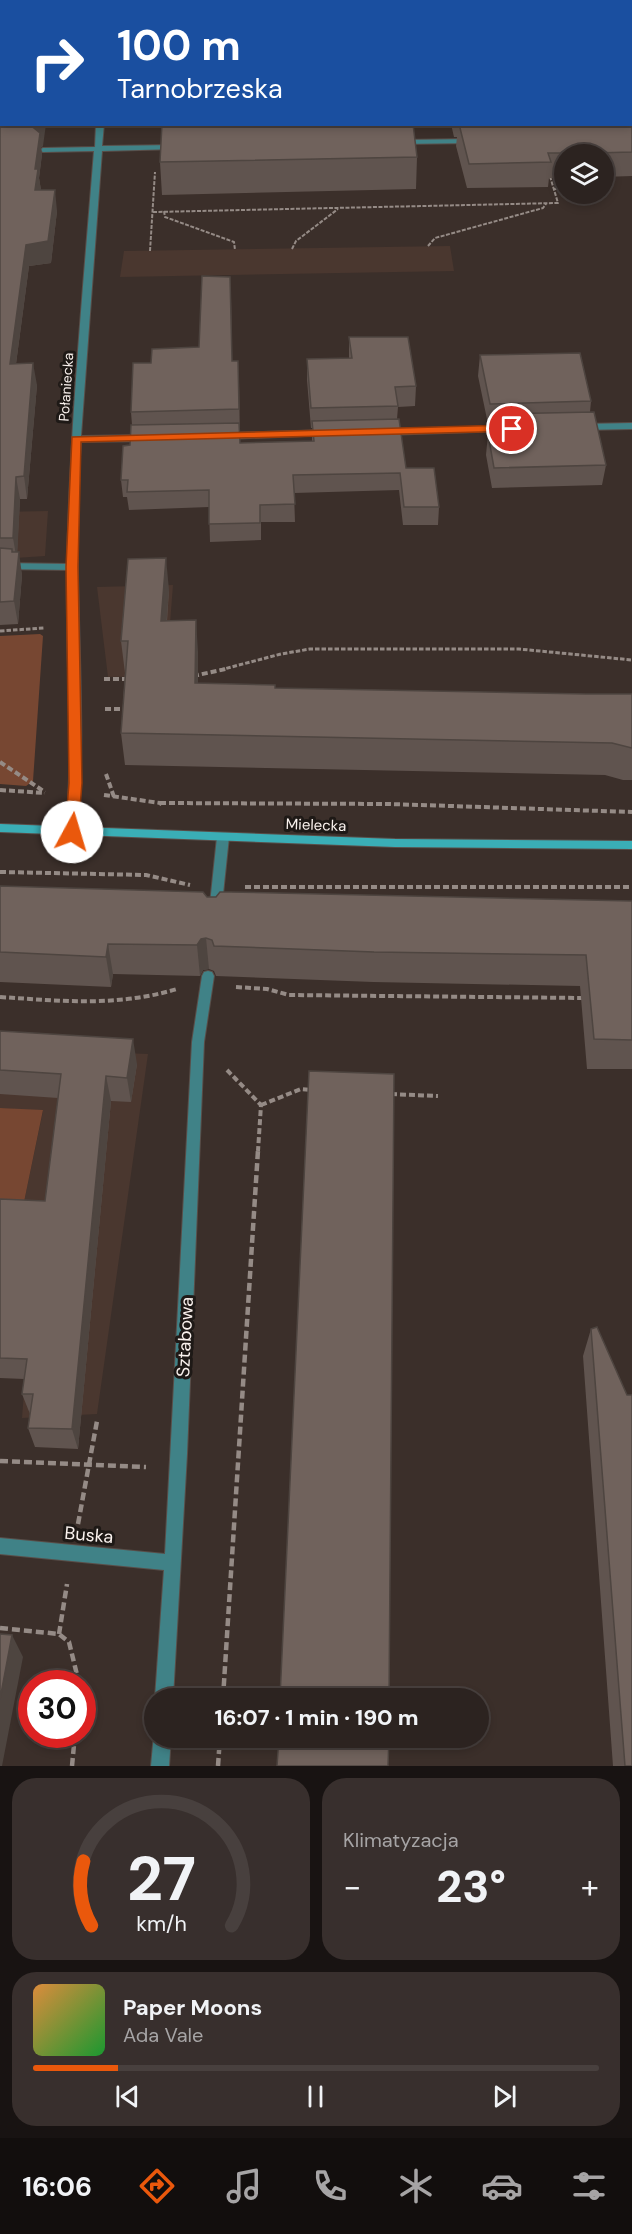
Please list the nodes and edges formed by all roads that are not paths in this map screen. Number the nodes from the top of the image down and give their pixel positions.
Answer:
1 (100, 126) edge
2 (475, 141) edge
3 (393, 143) edge
4 (182, 147) edge
5 (97, 149) junction
6 (43, 150) dead end
7 (632, 426) edge
8 (572, 427) edge
9 (512, 429) edge
10 (368, 432) edge
11 (344, 433) edge
12 (212, 436) edge
13 (152, 437) edge
14 (75, 439) junction
15 (0, 566) edge
16 (72, 567) junction
17 (0, 828) edge
18 (72, 832) junction
19 (222, 837) junction
20 (632, 845) edge
21 (214, 923) edge
22 (208, 981) road end
23 (0, 1546) edge
24 (173, 1563) junction
25 (165, 1688) edge
26 (161, 1748) edge
27 (160, 1766) edge

1 - 5 street, Połaniecka
2 - 3 street
4 - 5 street
5 - 6 street
5 - 14 street, Połaniecka
7 - 8 street
9 - 10 street
11 - 12 street
13 - 14 street
14 - 16 street, Połaniecka
15 - 16 street
16 - 18 street, Połaniecka
17 - 18 street, Mielecka
18 - 19 street, Mielecka
19 - 20 street, Mielecka
19 - 21 street
22 - 24 street, Sztabowa
23 - 24 street, Buska
24 - 25 street, Sztabowa
26 - 27 street

